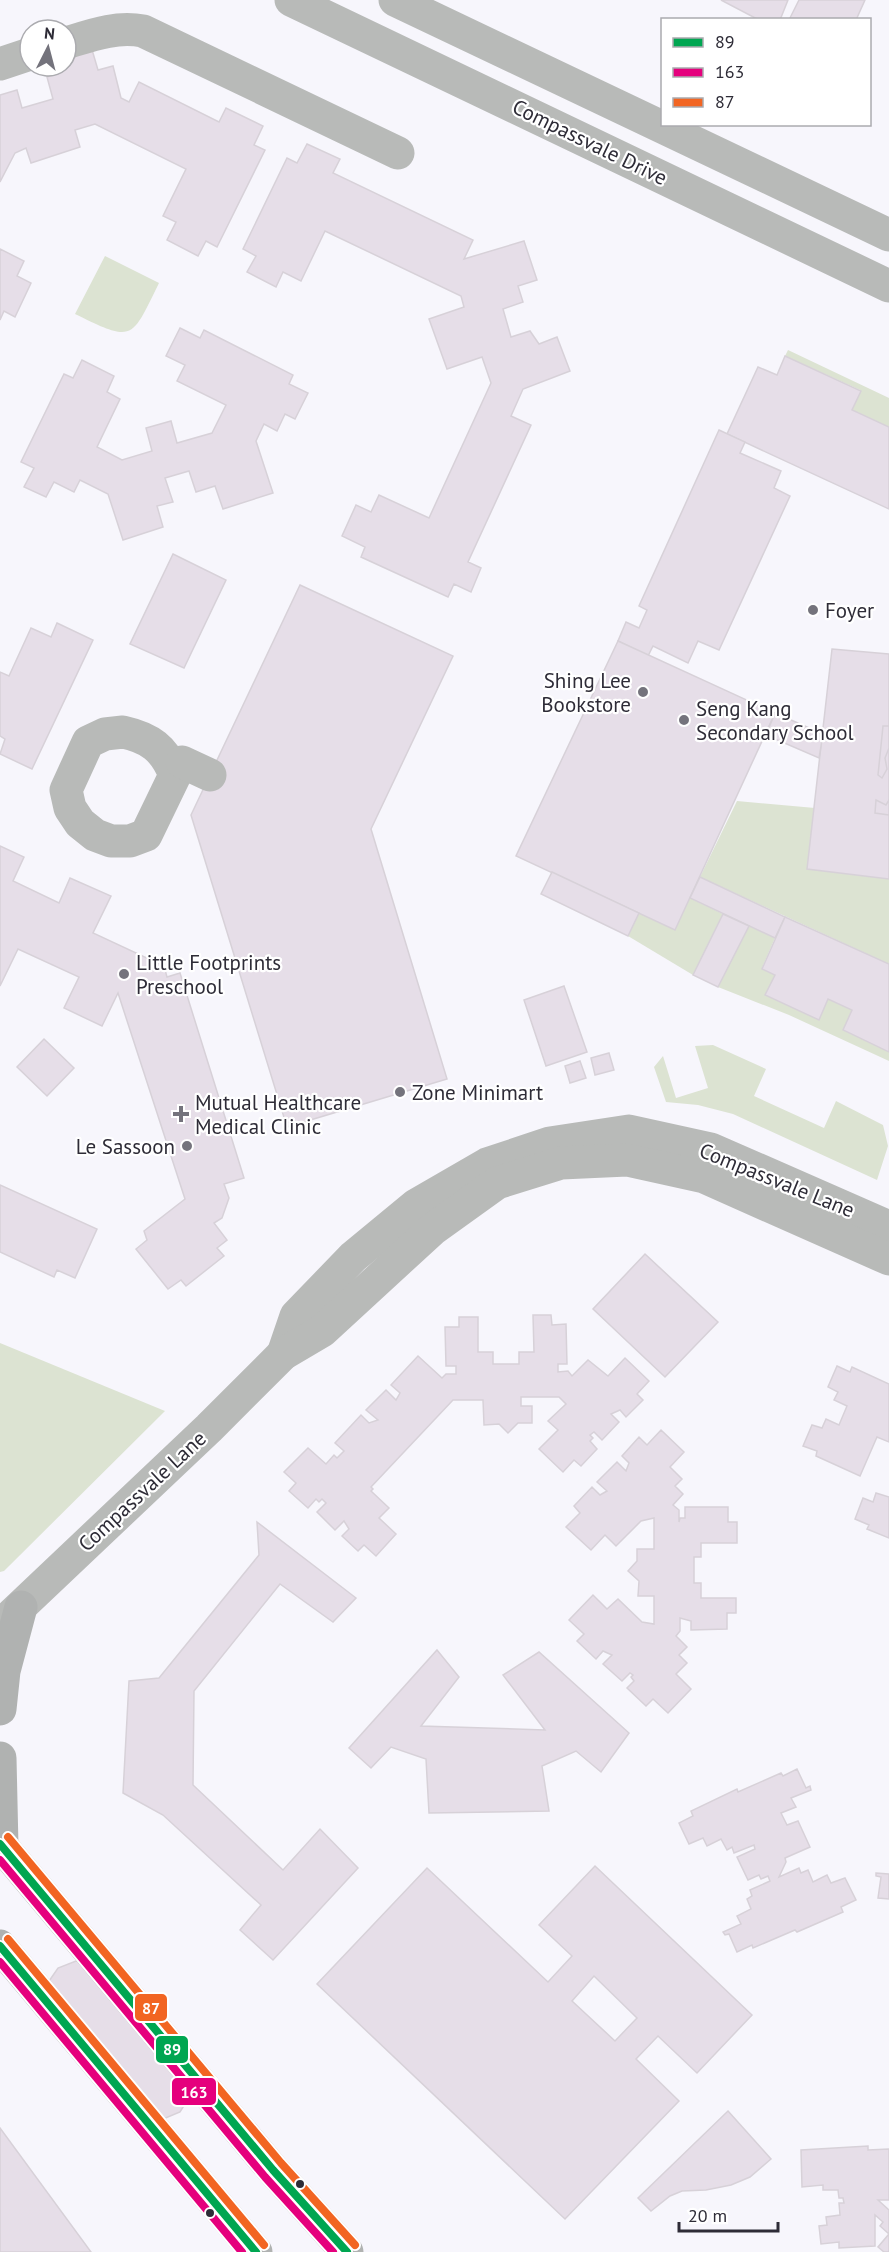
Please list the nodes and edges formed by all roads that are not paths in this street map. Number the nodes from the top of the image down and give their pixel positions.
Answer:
1 (291, 0) edge
2 (395, 0) edge
3 (78, 39) edge
4 (18, 58) edge
5 (0, 63) edge
6 (398, 153) dead end
7 (889, 235) edge
8 (889, 286) edge
9 (889, 1227) edge
10 (889, 1259) edge
11 (282, 1354) junction
12 (10, 1617) edge
13 (0, 1709) edge
14 (0, 1758) edge
15 (1, 1846) edge
16 (0, 1946) edge
17 (256, 2252) edge
18 (347, 2252) edge

1 - 8 street, Compassvale Drive
2 - 7 street, Compassvale Drive
3 - 6 street
4 - 5 street
9 - 11 street, Compassvale Lane
10 - 11 street, Compassvale Lane
11 - 12 street, Compassvale Lane
12 - 13 main road
14 - 15 main road
15 - 18 main road
16 - 17 main road

